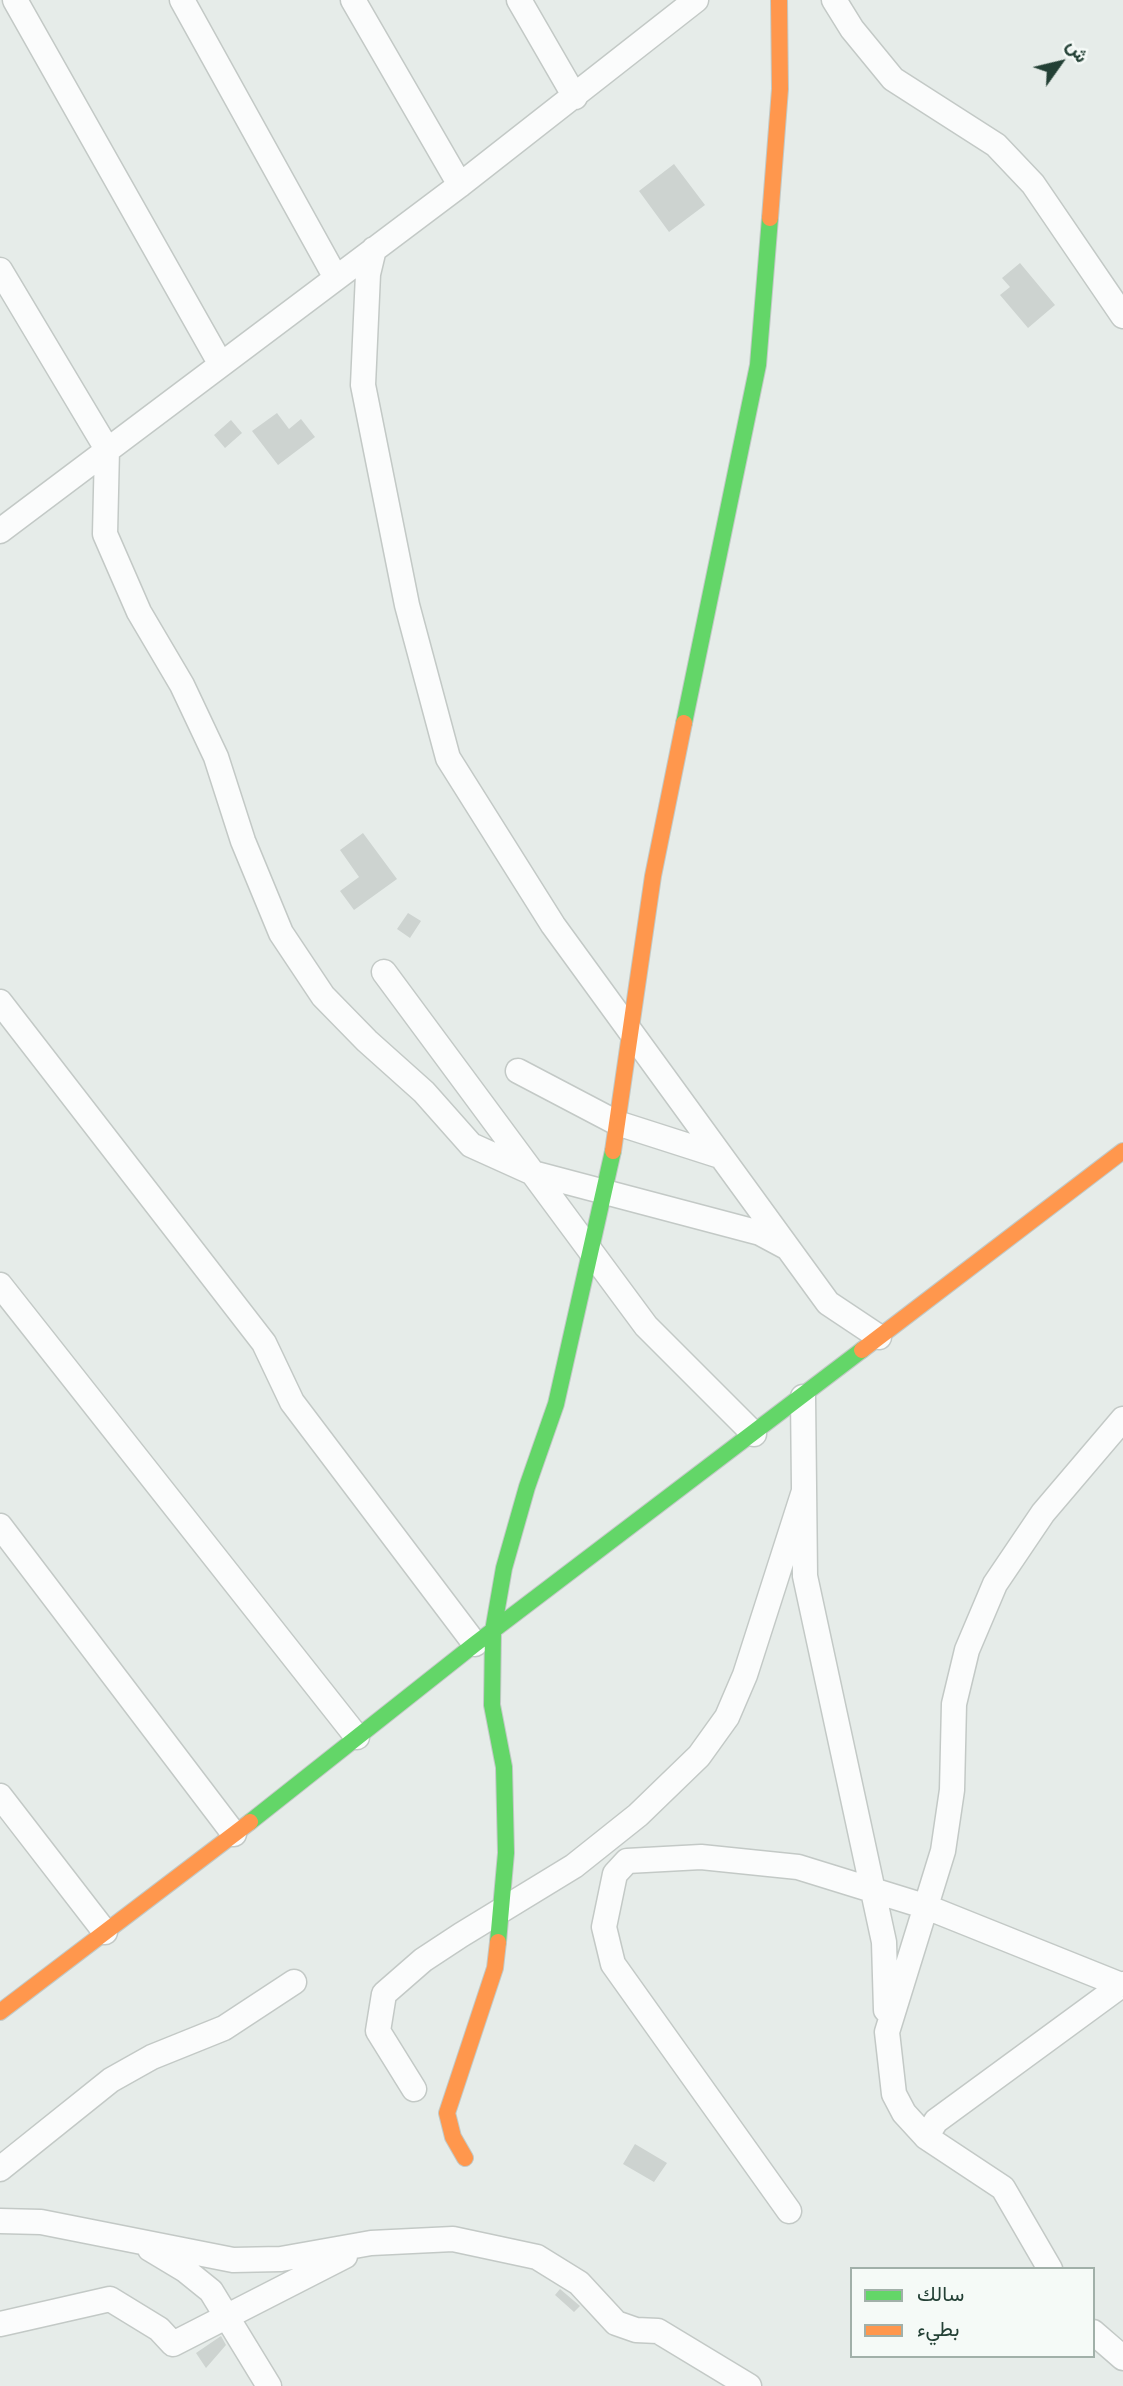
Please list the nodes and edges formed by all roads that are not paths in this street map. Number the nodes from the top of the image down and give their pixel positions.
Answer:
1 (15, 0) edge
2 (182, 0) edge
3 (353, 0) edge
4 (519, 0) edge
5 (695, 0) edge
6 (779, 0) edge
7 (834, 0) edge
8 (575, 97) junction
9 (460, 185) junction
10 (374, 249) junction
11 (0, 270) edge
12 (336, 278) junction
13 (1123, 316) edge
14 (220, 363) junction
15 (107, 449) junction
16 (0, 531) edge
17 (384, 972) dead end
18 (0, 1002) edge
19 (630, 1032) junction
20 (518, 1071) dead end
21 (617, 1123) junction
22 (1123, 1151) edge
23 (720, 1156) junction
24 (533, 1173) junction
25 (605, 1194) junction
26 (788, 1248) junction
27 (592, 1252) junction
28 (0, 1285) edge
29 (878, 1337) junction
30 (803, 1396) junction
31 (1123, 1419) edge
32 (754, 1434) junction
33 (804, 1491) junction
34 (0, 1526) edge
35 (484, 1637) junction
36 (357, 1738) junction
37 (0, 1796) edge
38 (234, 1834) junction
39 (870, 1890) junction
40 (924, 1906) junction
41 (502, 1911) junction
42 (105, 1932) junction
43 (294, 1982) dead end
44 (1122, 1984) edge
45 (0, 2012) edge
46 (887, 2032) junction
47 (414, 2089) dead end
48 (926, 2137) junction
49 (465, 2158) dead end
50 (0, 2169) edge
51 (789, 2211) dead end
52 (0, 2221) edge
53 (134, 2240) junction
54 (371, 2243) junction
55 (1049, 2267) edge
56 (229, 2317) junction
57 (0, 2324) edge
58 (1095, 2334) edge
59 (1123, 2358) edge
60 (269, 2386) edge
61 (749, 2386) edge

1 - 14 street
2 - 12 street
3 - 9 street
4 - 8 street
5 - 8 street
6 - 19 street
7 - 13 street
8 - 9 street
9 - 10 street
10 - 12 street
10 - 19 street
11 - 15 street
12 - 14 street
14 - 15 street
15 - 16 street
15 - 24 street
17 - 24 street
18 - 35 street
19 - 21 street
19 - 23 street
20 - 21 street
21 - 23 street
21 - 25 street
22 - 29 street
23 - 26 street
24 - 25 street
24 - 27 street
25 - 26 street
25 - 27 street
26 - 29 street
27 - 32 street
27 - 35 street
28 - 36 street
29 - 30 street
30 - 32 street
30 - 33 street
31 - 40 street
32 - 35 street
33 - 39 street
33 - 41 street
34 - 38 street
35 - 36 street
35 - 41 street
36 - 38 street
37 - 42 street
38 - 42 street
39 - 40 street
39 - 46 street
39 - 51 street
40 - 44 street
40 - 46 street
41 - 47 street
41 - 49 street
42 - 45 street
43 - 50 street
44 - 48 street
46 - 48 street
48 - 55 street
52 - 53 street
53 - 54 street
53 - 56 street
54 - 56 street
54 - 61 street
56 - 57 street
56 - 60 street
58 - 59 street

